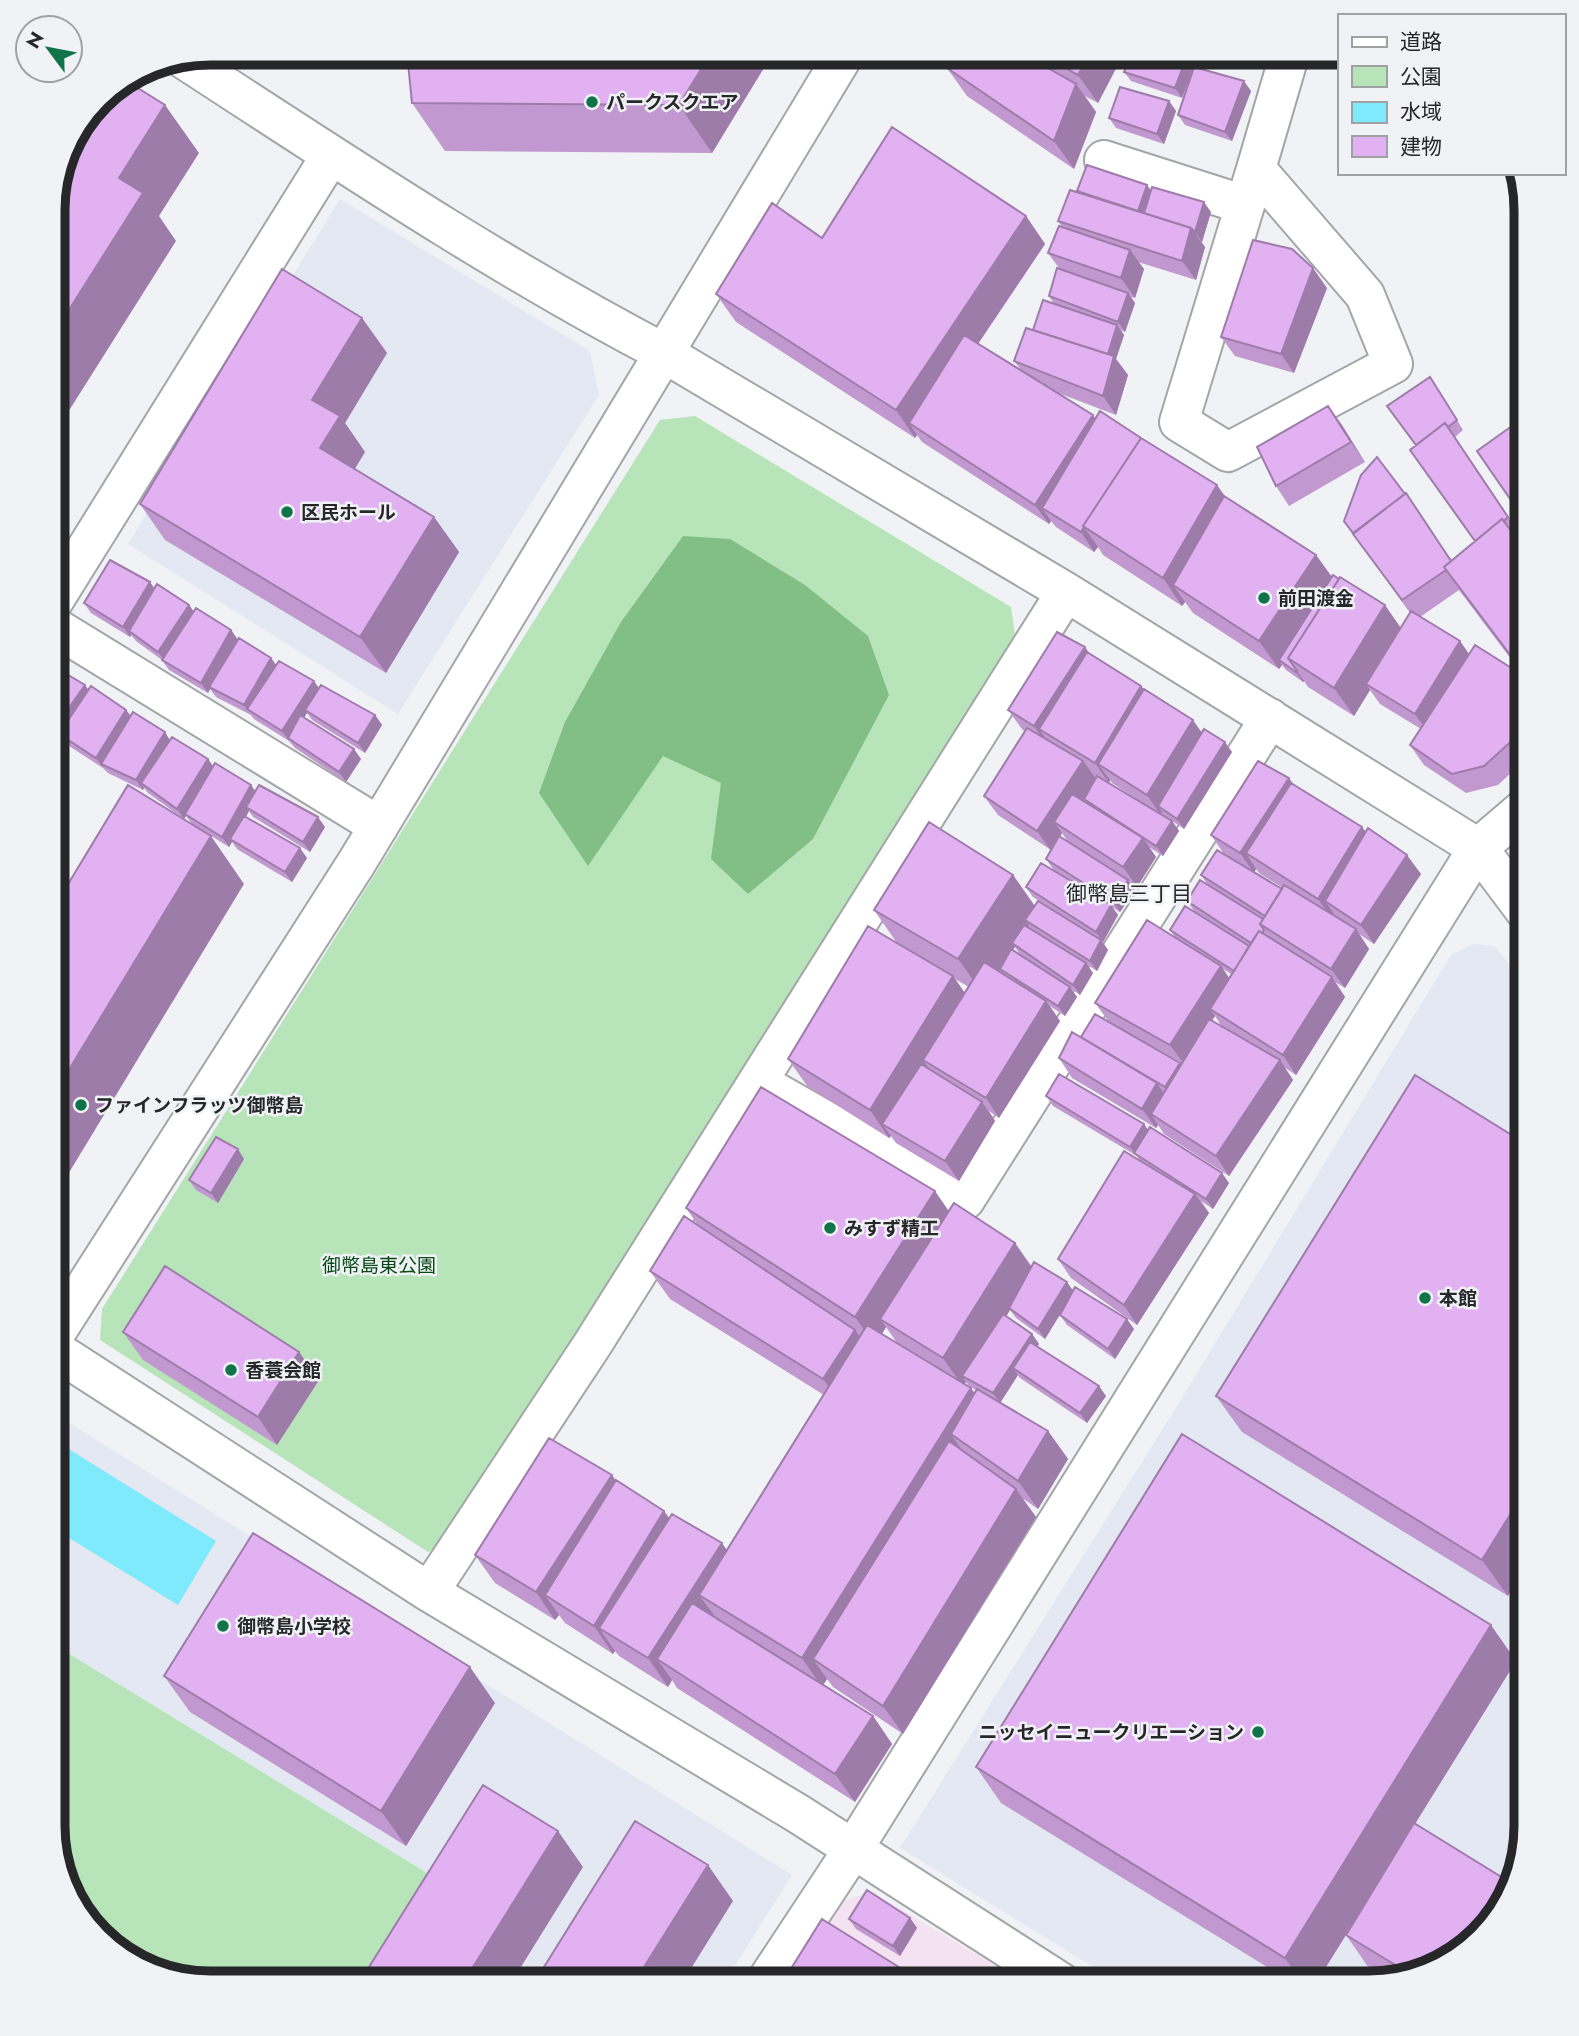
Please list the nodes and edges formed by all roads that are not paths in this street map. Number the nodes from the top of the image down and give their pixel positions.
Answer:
1 (838, 65) edge
2 (1286, 65) edge
3 (194, 66) edge
4 (331, 155) junction
5 (1104, 160) dead end
6 (1256, 169) junction
7 (1245, 205) junction
8 (662, 352) junction
9 (65, 584) edge
10 (1066, 592) junction
11 (65, 633) edge
12 (1270, 718) junction
13 (1514, 818) edge
14 (379, 826) junction
15 (1478, 848) junction
16 (1514, 895) edge
17 (758, 1082) junction
18 (65, 1318) edge
19 (65, 1357) edge
20 (429, 1592) junction
21 (852, 1851) junction
22 (773, 1971) edge
23 (1043, 1971) edge

1 - 8 street
2 - 6 street
3 - 4 street
4 - 8 street
4 - 9 street
5 - 7 street
6 - 7 street
6 - 7 street
8 - 10 street
8 - 14 street
10 - 12 street
10 - 17 street
11 - 14 street
12 - 15 street
12 - 17 street
13 - 15 street
14 - 18 street
15 - 16 street
15 - 21 street
17 - 20 street
19 - 20 street
20 - 21 street
21 - 22 street
21 - 23 street

